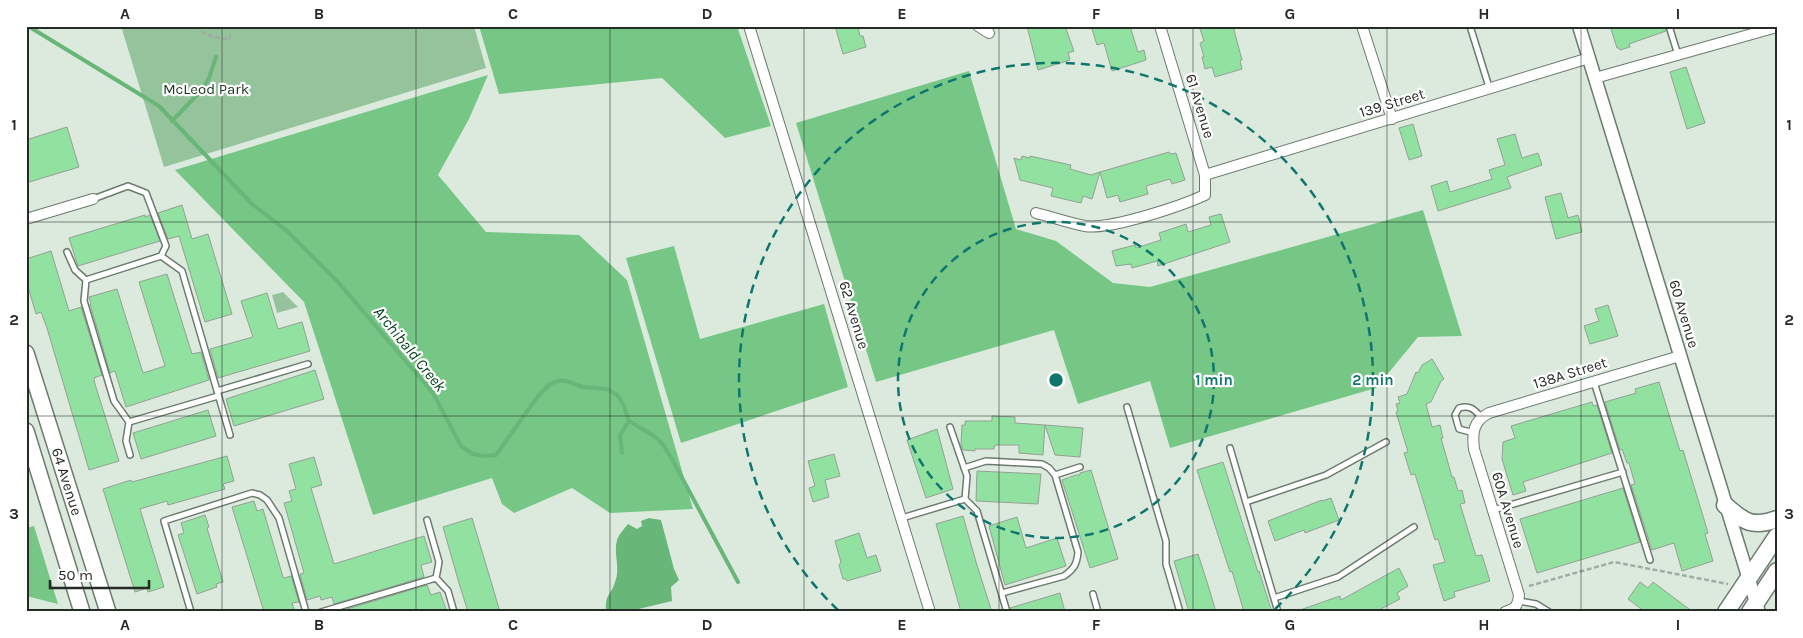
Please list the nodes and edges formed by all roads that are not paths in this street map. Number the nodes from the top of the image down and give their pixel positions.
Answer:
1 (749, 26) edge
2 (978, 26) edge
3 (1160, 26) edge
4 (1362, 26) edge
5 (1470, 26) edge
6 (1579, 26) edge
7 (1670, 26) edge
8 (1777, 26) edge
9 (1754, 30) edge
10 (989, 33) dead end
11 (1678, 56) junction
12 (1589, 58) junction
13 (1595, 78) junction
14 (1489, 87) junction
15 (1392, 119) junction
16 (1205, 175) junction
17 (93, 198) joint
18 (1036, 213) dead end
19 (26, 219) edge
20 (68, 252) dead end
21 (161, 256) junction
22 (86, 280) junction
23 (26, 353) edge
24 (1680, 356) junction
25 (308, 364) dead end
26 (1594, 381) junction
27 (218, 393) junction
28 (1127, 407) dead end
29 (1481, 417) junction
30 (129, 422) junction
31 (950, 427) dead end
32 (1474, 429) junction
33 (26, 431) edge
34 (230, 435) dead end
35 (1386, 442) dead end
36 (1230, 448) dead end
37 (130, 455) dead end
38 (1080, 467) dead end
39 (964, 468) junction
40 (1623, 472) junction
41 (1055, 475) junction
42 (965, 499) junction
43 (1246, 502) junction
44 (1725, 505) junction
45 (1493, 510) junction
46 (902, 518) junction
47 (1777, 519) edge
48 (427, 520) dead end
49 (1414, 527) dead end
50 (1777, 536) edge
51 (1650, 560) dead end
52 (1777, 571) edge
53 (436, 578) junction
54 (1748, 578) junction
55 (1002, 593) junction
56 (1093, 594) dead end
57 (1274, 598) junction
58 (1519, 601) junction
59 (1755, 609) edge
60 (82, 612) edge
61 (108, 612) edge
62 (191, 612) edge
63 (306, 612) edge
64 (321, 612) edge
65 (454, 612) edge
66 (930, 612) edge
67 (1007, 612) edge
68 (1098, 612) edge
69 (1180, 612) edge
70 (1278, 612) edge
71 (1505, 612) edge
72 (1549, 612) edge
73 (1726, 612) edge

1 - 46 street, 62 Avenue
2 - 10 street
3 - 16 street, 61 Avenue
4 - 15 street
5 - 14 lane
6 - 12 street, 60 Avenue
7 - 11 lane
8 - 9 street
9 - 11 street
11 - 13 street
12 - 13 street, 60 Avenue
12 - 14 street, 139 Street
13 - 24 street, 60 Avenue
14 - 15 street, 139 Street
15 - 16 street, 139 Street
16 - 18 street, 61 Avenue
17 - 19 street
17 - 21 lane
20 - 22 lane
21 - 22 lane
21 - 27 lane
22 - 30 lane
23 - 61 main road, 64 Avenue
24 - 26 street, 138A Street
24 - 44 street, 60 Avenue
25 - 27 lane
26 - 29 street, 138A Street
26 - 40 lane
27 - 30 lane
27 - 34 lane
28 - 69 lane
29 - 32 street
29 - 32 lane
30 - 37 lane
31 - 39 lane
32 - 45 street, 60A Avenue
33 - 60 main road, 64 Avenue
35 - 43 lane
36 - 43 lane
38 - 41 lane
39 - 41 lane
39 - 42 lane
40 - 45 lane
40 - 51 lane
41 - 55 lane
42 - 46 lane
42 - 55 lane
43 - 57 lane
44 - 47 main road
44 - 54 street, 60 Avenue
45 - 58 street, 60A Avenue
46 - 66 street, 62 Avenue
48 - 53 lane
49 - 57 lane
50 - 54 main road
52 - 59 main road
53 - 64 lane
53 - 65 lane
54 - 59 street, 60 Avenue
54 - 73 main road
55 - 67 lane
56 - 68 lane
57 - 70 lane
58 - 71 street
58 - 72 lane
62 - 63 lane

